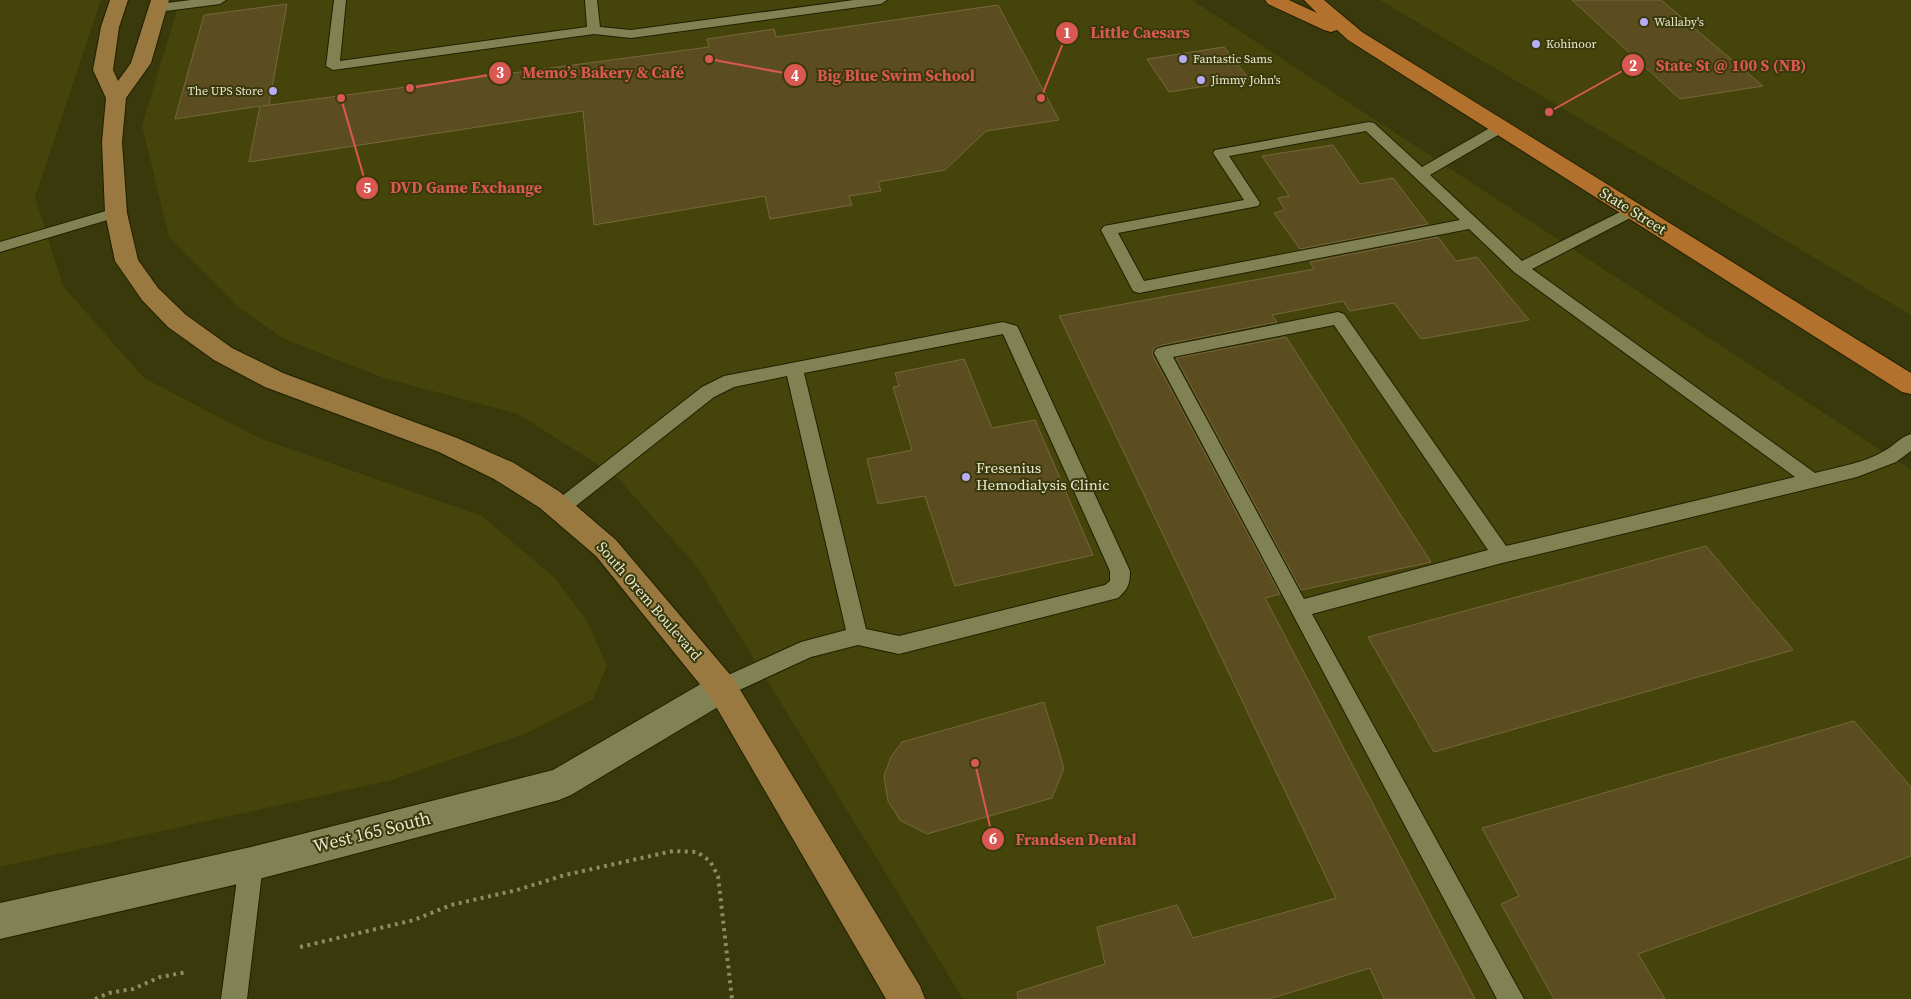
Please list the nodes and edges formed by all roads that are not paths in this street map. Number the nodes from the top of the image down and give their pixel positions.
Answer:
1 (119, 0) edge
2 (220, 0) edge
3 (340, 0) edge
4 (591, 0) edge
5 (881, 0) edge
6 (1274, 0) edge
7 (1313, 0) edge
8 (159, 4) edge
9 (594, 30) junction
10 (1355, 36) junction
11 (116, 98) junction
12 (1500, 128) junction
13 (1420, 174) junction
14 (1633, 211) junction
15 (116, 213) junction
16 (1472, 224) junction
17 (0, 247) edge
18 (1520, 268) junction
19 (794, 368) junction
20 (1911, 385) edge
21 (1911, 441) edge
22 (1812, 480) junction
23 (560, 508) junction
24 (1502, 555) junction
25 (1299, 609) junction
26 (858, 636) junction
27 (722, 688) junction
28 (250, 864) junction
29 (0, 921) edge
30 (234, 999) edge
31 (907, 999) edge
32 (1511, 999) edge

1 - 11 street
2 - 8 lane
3 - 9 lane
4 - 9 lane
5 - 9 lane
6 - 10 main road, State Street
7 - 10 main road, State Street
8 - 11 street
10 - 12 main road, State Street
11 - 15 street, South Orem Boulevard
12 - 13 lane
12 - 14 main road, State Street
13 - 16 lane
13 - 16 lane
14 - 18 lane
14 - 20 main road, State Street
15 - 17 lane
15 - 23 street, South Orem Boulevard
16 - 18 lane
18 - 22 lane
19 - 23 lane
19 - 26 lane
19 - 26 lane
21 - 22 lane
22 - 24 lane
23 - 27 street, South Orem Boulevard
24 - 25 lane
24 - 25 lane
25 - 32 lane
26 - 27 lane
27 - 28 street, West 165 South
27 - 31 street, South Orem Boulevard
28 - 29 street, West 165 South
28 - 30 lane

